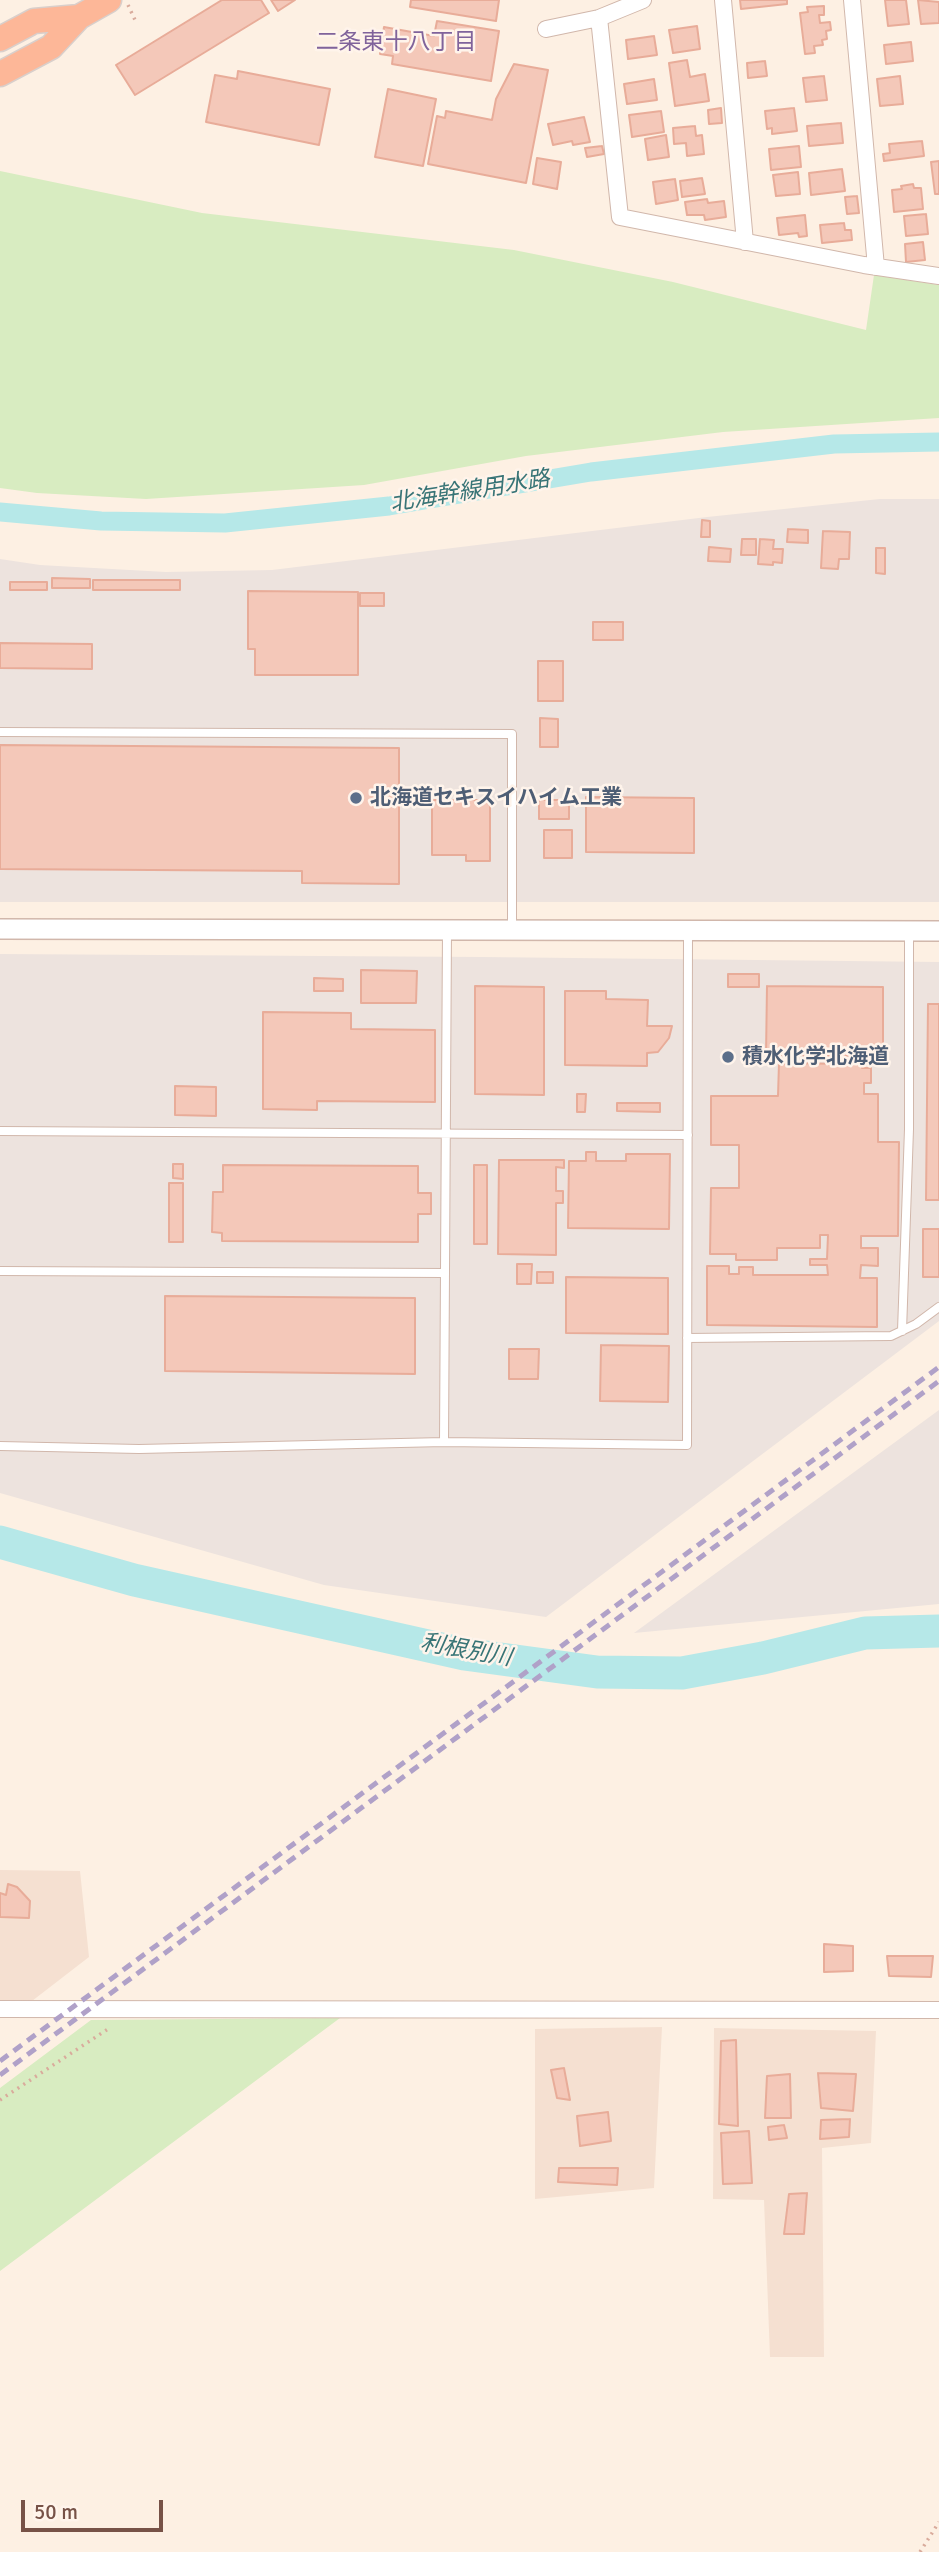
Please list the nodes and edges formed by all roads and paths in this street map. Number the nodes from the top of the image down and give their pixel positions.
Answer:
1 (109, 0) edge
2 (126, 0) edge
3 (643, 0) edge
4 (723, 0) edge
5 (852, 0) edge
6 (76, 8) edge
7 (599, 18) junction
8 (136, 22) dead end
9 (546, 29) dead end
10 (0, 39) edge
11 (0, 74) edge
12 (745, 242) junction
13 (876, 267) junction
14 (939, 276) edge
15 (0, 732) edge
16 (0, 929) edge
17 (447, 929) junction
18 (512, 929) junction
19 (688, 930) junction
20 (909, 931) junction
21 (939, 931) edge
22 (0, 1131) edge
23 (446, 1133) junction
24 (688, 1135) junction
25 (0, 1271) edge
26 (445, 1273) junction
27 (939, 1307) edge
28 (902, 1331) junction
29 (687, 1338) junction
30 (444, 1442) junction
31 (0, 1446) edge
32 (0, 2009) edge
33 (139, 2009) junction
34 (939, 2010) edge
35 (0, 2100) edge
36 (939, 2522) edge
37 (920, 2552) edge

1 - 6 highway
2 - 8 path
3 - 7 street
4 - 12 street
5 - 13 street
6 - 10 highway
6 - 11 highway
7 - 9 street
7 - 12 street
12 - 13 street
13 - 14 street
15 - 18 lane
16 - 17 street
17 - 18 street
17 - 23 lane
18 - 19 street
19 - 20 street
19 - 24 lane
20 - 21 street
20 - 28 lane
22 - 23 lane
23 - 24 lane
23 - 26 lane
24 - 29 lane
25 - 26 lane
26 - 30 lane
27 - 28 lane
28 - 29 lane
29 - 30 lane
30 - 31 lane
32 - 33 street
33 - 34 street
33 - 35 path
36 - 37 path

